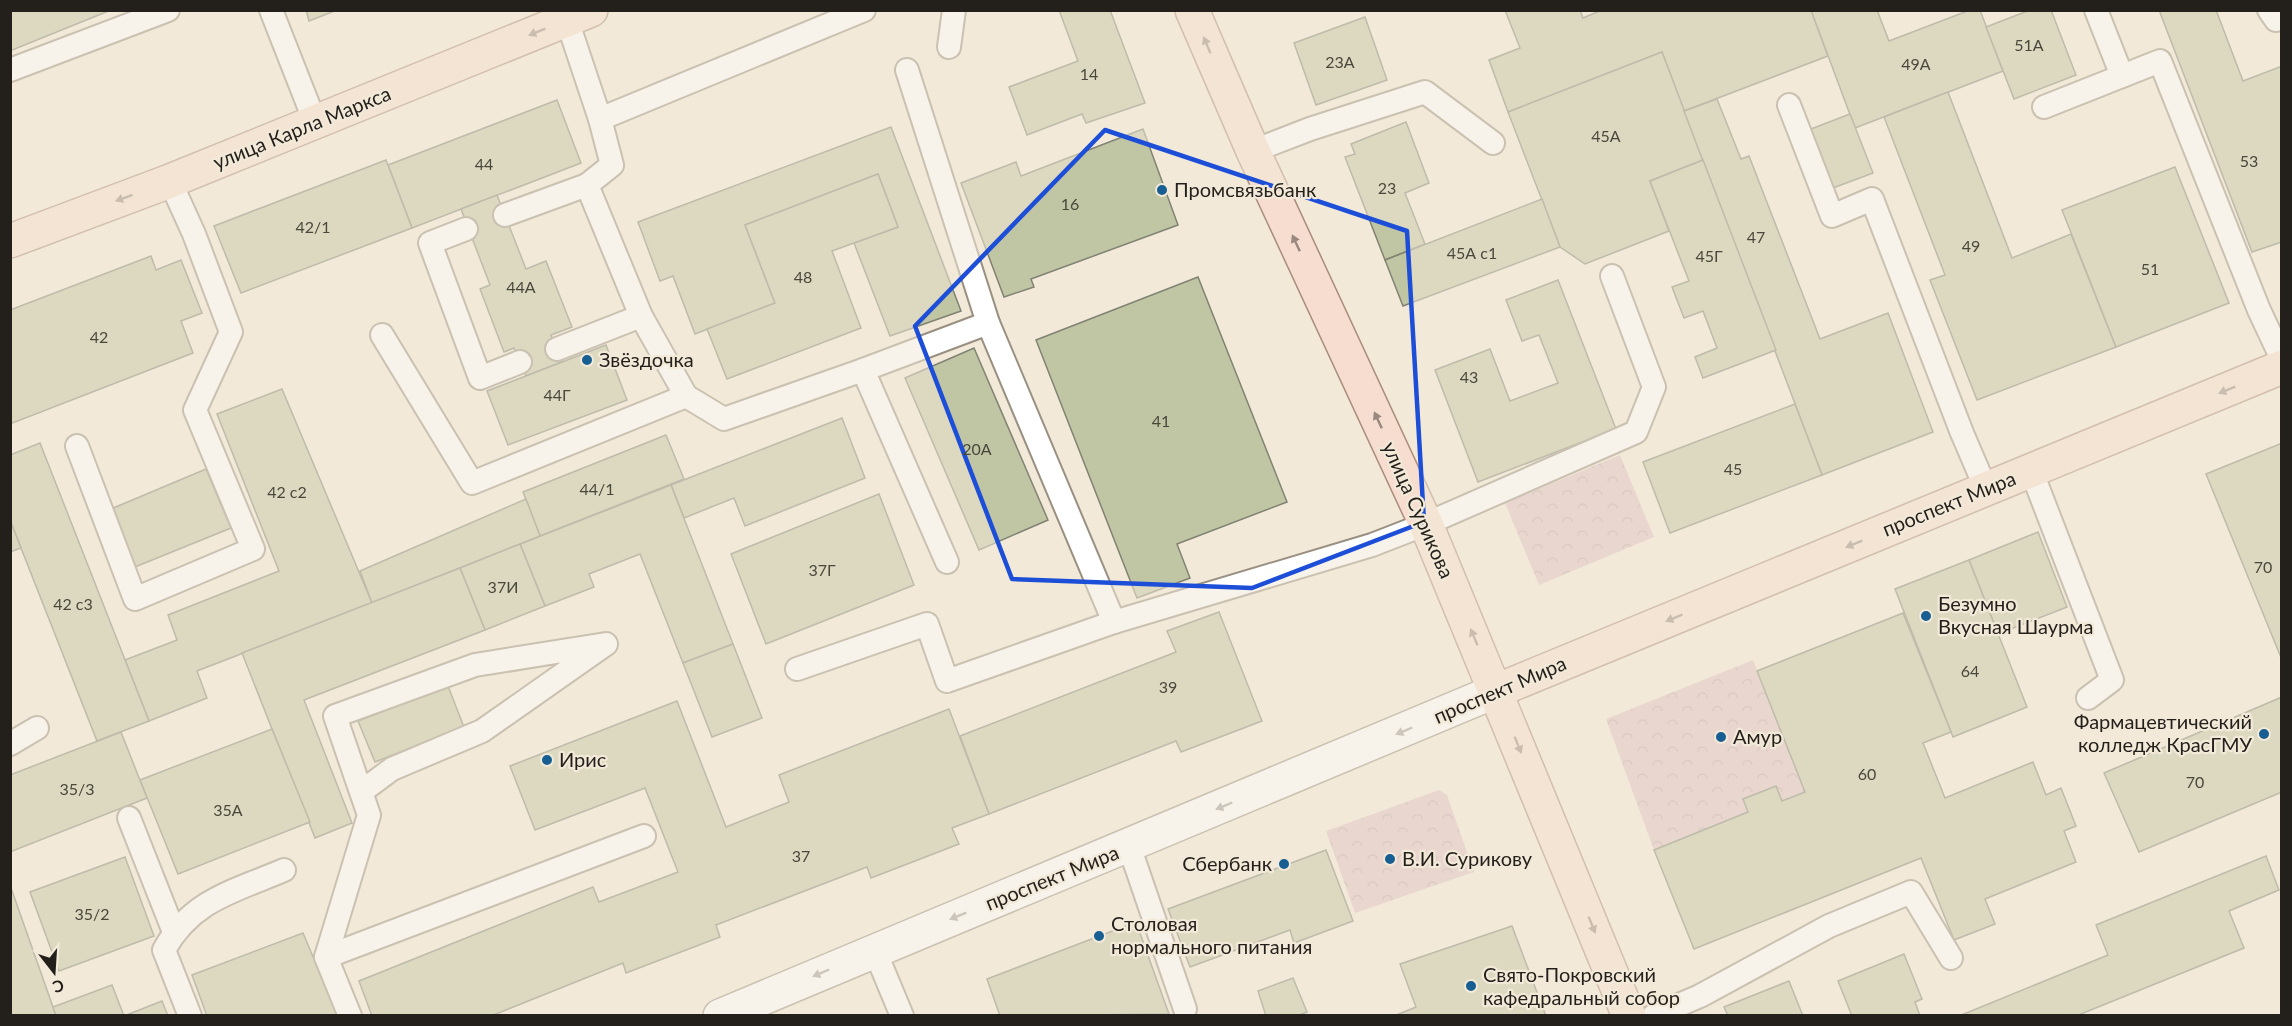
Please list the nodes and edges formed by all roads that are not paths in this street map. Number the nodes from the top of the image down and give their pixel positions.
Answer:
1 (168, 10) edge
2 (271, 10) edge
3 (864, 10) edge
4 (954, 10) edge
5 (1192, 10) edge
6 (2096, 10) edge
7 (579, 15) edge
8 (950, 47) dead end
9 (10, 70) edge
10 (908, 70) dead end
11 (2122, 76) junction
12 (1790, 105) dead end
13 (2044, 107) dead end
14 (600, 119) junction
15 (315, 122) junction
16 (1493, 143) dead end
17 (1253, 151) junction
18 (170, 181) junction
19 (587, 185) junction
20 (505, 215) dead end
21 (466, 230) dead end
22 (10, 241) edge
23 (1612, 276) dead end
24 (641, 316) junction
25 (988, 323) junction
26 (382, 335) dead end
27 (556, 349) dead end
28 (2282, 359) edge
29 (520, 362) dead end
30 (2282, 367) edge
31 (863, 370) junction
32 (686, 396) junction
33 (77, 446) dead end
34 (2031, 470) junction
35 (1986, 489) junction
36 (1426, 524) junction
37 (947, 562) dead end
38 (1114, 622) junction
39 (797, 669) dead end
40 (1496, 691) junction
41 (2088, 698) dead end
42 (37, 728) dead end
43 (10, 744) edge
44 (361, 792) junction
45 (129, 818) dead end
46 (644, 836) dead end
47 (1129, 846) junction
48 (284, 870) dead end
49 (174, 932) junction
50 (875, 951) junction
51 (326, 957) junction
52 (1951, 958) dead end
53 (1185, 1009) dead end
54 (190, 1016) edge
55 (350, 1016) edge
56 (720, 1016) edge
57 (902, 1016) edge
58 (1629, 1016) edge
59 (1653, 1016) edge

1 - 9 lane
2 - 15 lane
3 - 14 lane
4 - 8 lane
17 -> 5 main road, улица Сурикова
6 - 11 lane
7 - 14 lane
7 -> 15 main road, улица Карла Маркса
10 - 25 lane
11 - 13 lane
11 - 28 lane
12 - 35 lane
14 - 19 lane
15 - 18 main road, улица Карла Маркса
16 - 17 lane
36 -> 17 main road, улица Сурикова
18 -> 22 main road, улица Карла Маркса
18 - 33 lane
19 - 20 lane
19 - 24 lane
21 - 29 lane
23 - 36 lane
24 - 27 lane
24 - 32 lane
25 - 31 lane
25 - 38 lane
26 - 32 lane
30 -> 34 main road, проспект Мира
31 - 32 lane
31 - 37 lane
34 - 35 main road, проспект Мира
34 - 41 lane
35 -> 40 main road, проспект Мира
36 - 38 lane
40 -> 36 main road, улица Сурикова
38 - 39 lane
40 -> 47 main road, проспект Мира
40 -> 58 main road, улица Сурикова
42 - 43 lane
44 - 44 lane
44 - 51 lane
45 - 49 lane
46 - 51 lane
47 -> 50 main road, проспект Мира
47 - 53 lane
48 - 49 lane
49 - 54 lane
50 -> 56 main road, проспект Мира
50 - 57 lane
51 - 55 lane
52 - 59 lane

